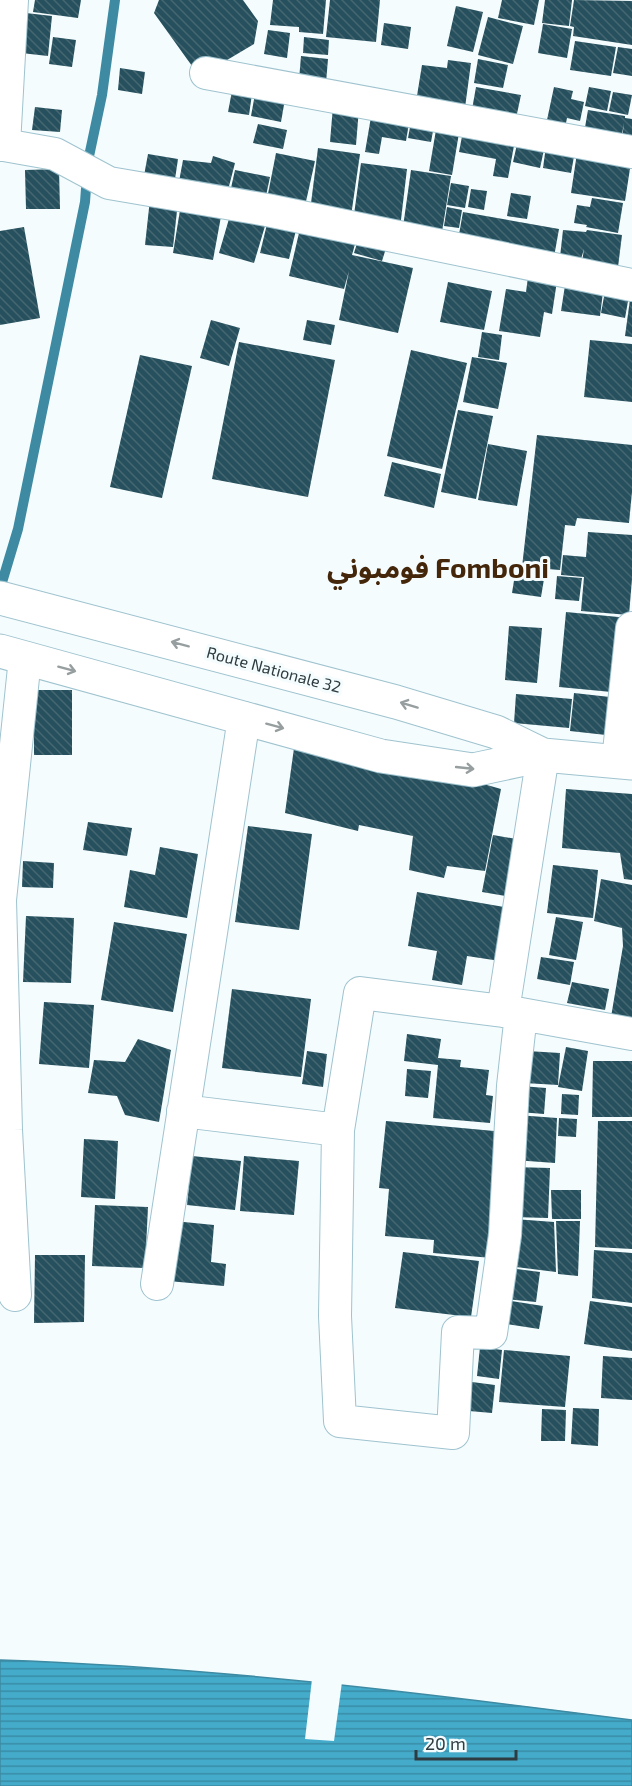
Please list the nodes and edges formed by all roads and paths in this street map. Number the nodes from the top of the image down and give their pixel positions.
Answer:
1 (12, 0) edge
2 (207, 73) dead end
3 (2, 145) edge
4 (632, 152) edge
5 (632, 285) edge
6 (0, 598) edge
7 (632, 628) edge
8 (12, 654) edge
9 (244, 718) junction
10 (543, 754) junction
11 (625, 762) edge
12 (512, 1012) junction
13 (632, 1034) edge
14 (183, 1111) junction
15 (338, 1130) junction
16 (157, 1284) dead end
17 (15, 1295) dead end

1 - 3 street
2 - 4 street
3 - 5 street
10 -> 6 street, Route Nationale 32
7 - 11 street
8 -> 9 street, Route Nationale 32
8 - 17 street
9 -> 10 street, Route Nationale 32
9 - 14 street
10 - 11 street, Route Nationale 32
10 - 12 street
12 - 13 street
12 - 15 street
12 - 15 street
14 - 15 street
14 - 16 street

